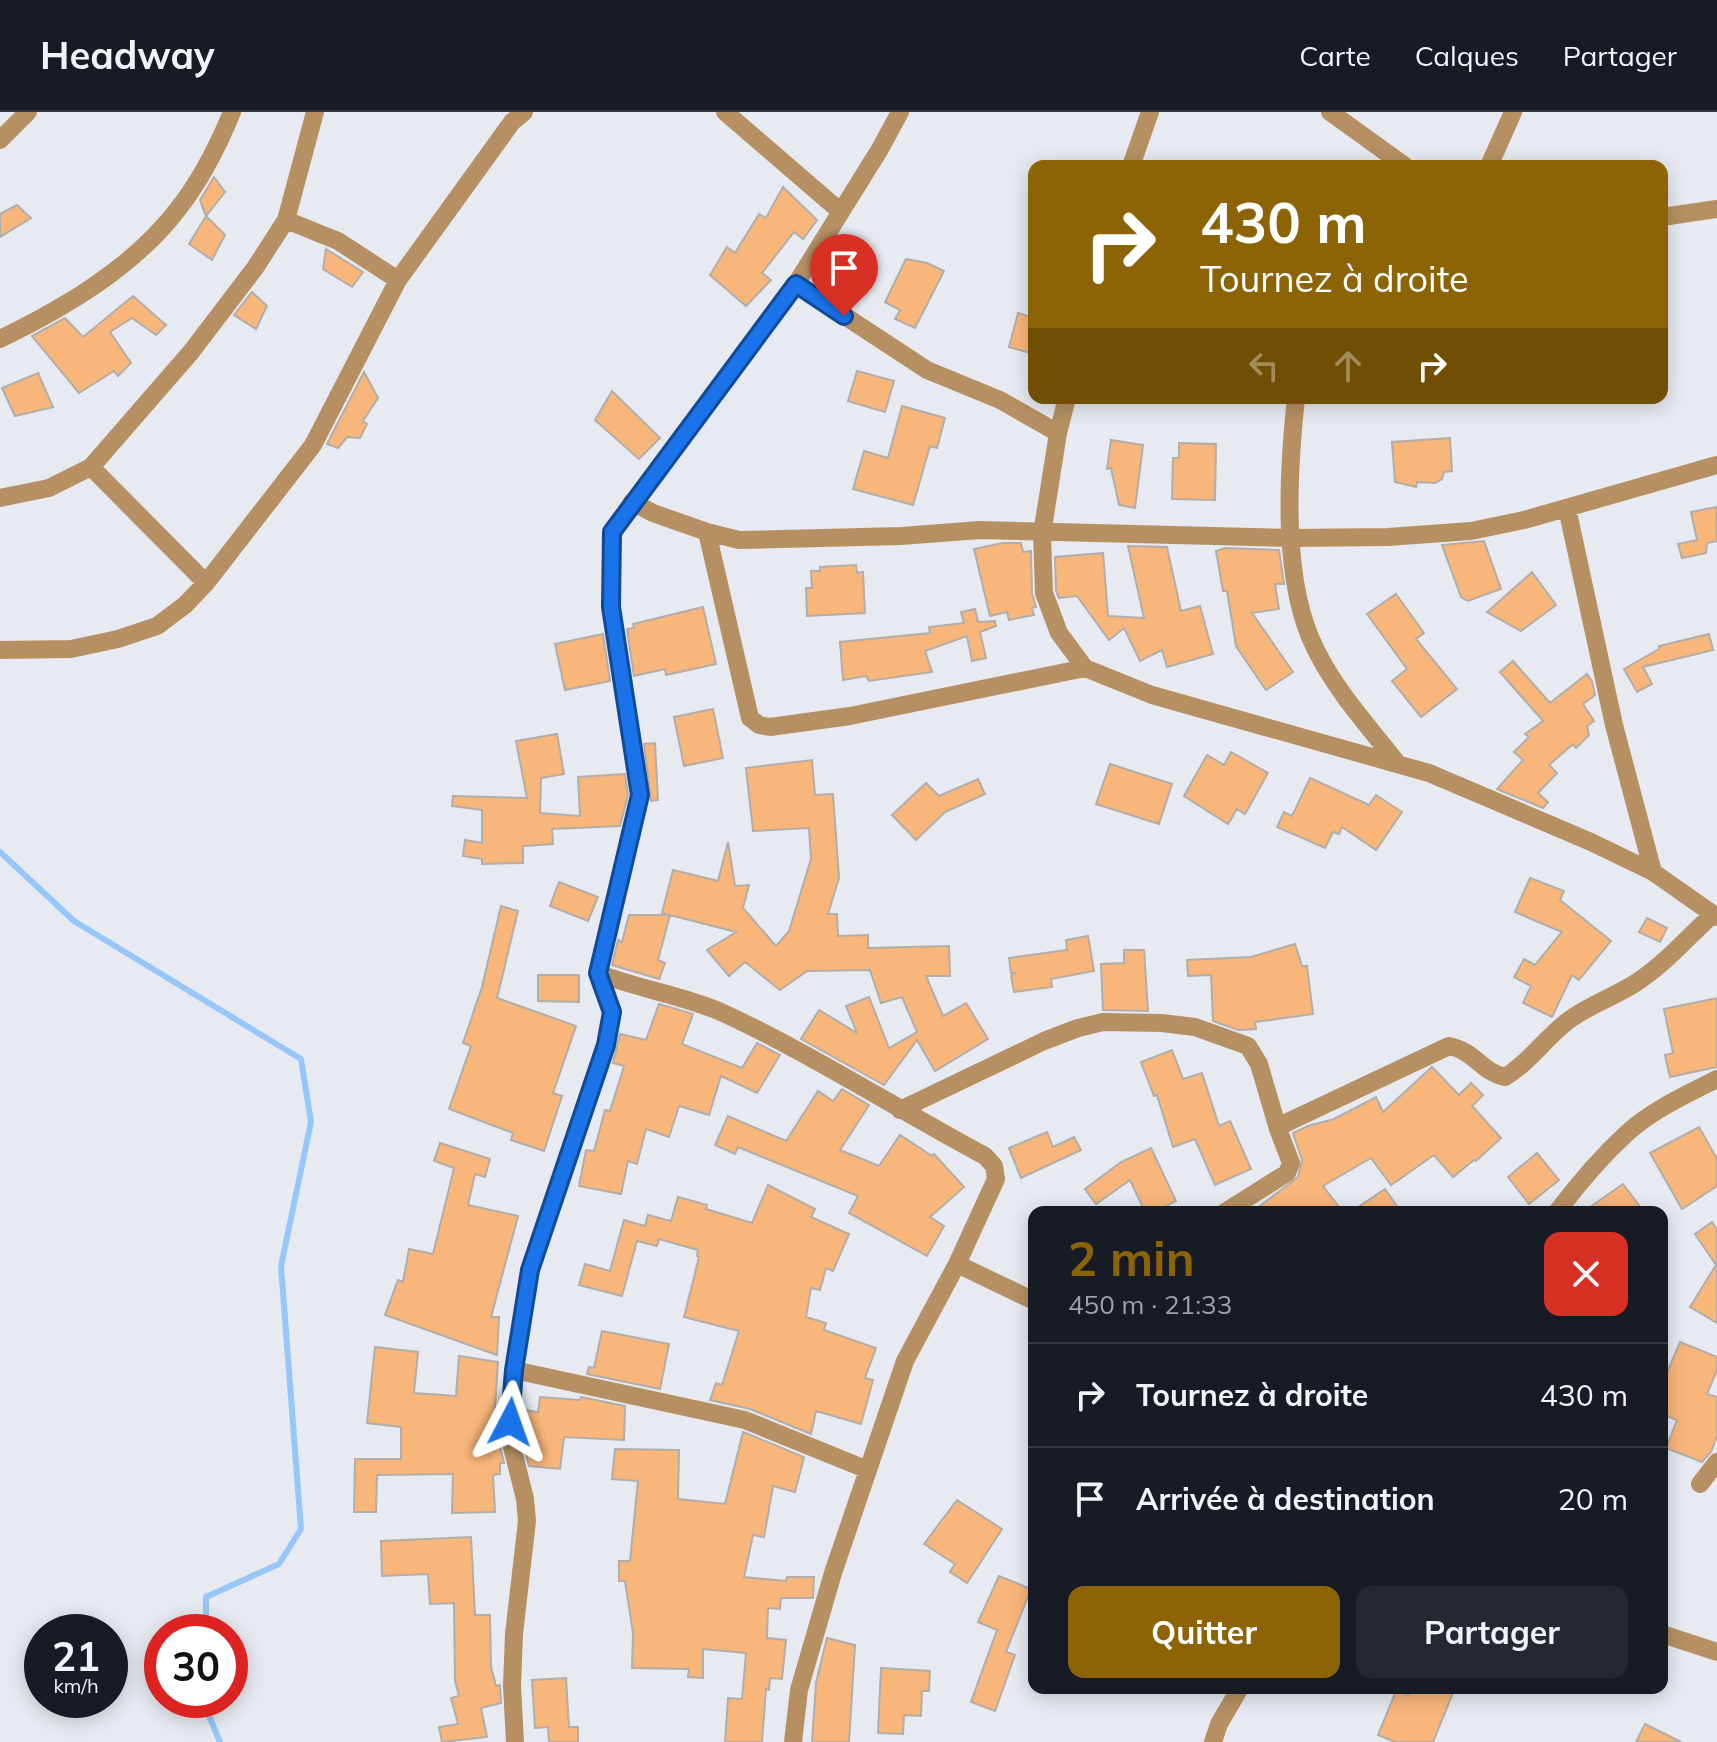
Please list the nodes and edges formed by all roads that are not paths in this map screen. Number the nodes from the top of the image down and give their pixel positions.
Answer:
1 (28, 112) edge
2 (232, 112) edge
3 (315, 112) edge
4 (524, 112) edge
5 (725, 112) edge
6 (900, 112) edge
7 (1150, 112) edge
8 (1330, 112) edge
9 (1513, 112) edge
10 (0, 140) edge
11 (1133, 160) edge
12 (1397, 160) edge
13 (1492, 160) edge
14 (1717, 209) edge
15 (841, 212) junction
16 (1668, 216) edge
17 (286, 220) junction
18 (398, 280) junction
19 (796, 284) junction
20 (0, 339) edge
21 (1065, 404) edge
22 (1296, 404) edge
23 (1058, 433) junction
24 (1717, 465) edge
25 (91, 467) junction
26 (0, 498) edge
27 (632, 502) junction
28 (1567, 508) junction
29 (707, 532) junction
30 (1042, 534) junction
31 (1290, 538) junction
32 (206, 583) junction
33 (0, 650) edge
34 (1085, 668) junction
35 (1398, 764) junction
36 (1653, 872) junction
37 (1714, 916) edge
38 (598, 973) junction
39 (1717, 1079) edge
40 (900, 1110) junction
41 (1278, 1129) junction
42 (1235, 1206) edge
43 (1562, 1206) edge
44 (957, 1264) junction
45 (1028, 1298) edge
46 (514, 1370) junction
47 (1717, 1462) edge
48 (868, 1470) junction
49 (1700, 1484) dead end
50 (1668, 1636) edge
51 (1717, 1652) edge
52 (1236, 1694) edge
53 (515, 1742) edge
54 (793, 1742) edge
55 (1213, 1742) edge

1 - 10 street
2 - 20 street
3 - 17 street
4 - 18 street
5 - 15 street
6 - 15 street
7 - 11 street
8 - 12 street
9 - 13 street
14 - 16 street
15 - 19 street
17 - 18 street
17 - 25 street
18 - 32 street
19 - 23 street
19 - 27 street
21 - 23 street
22 - 31 street
23 - 30 street
24 - 28 street
25 - 26 street
25 - 32 street
27 - 29 street
27 - 38 street
28 - 31 street
28 - 36 street
29 - 30 street
29 - 34 street
30 - 31 street
30 - 34 street
31 - 35 street
32 - 33 street
34 - 35 street
35 - 36 street
36 - 37 street
37 - 41 street
38 - 40 street
38 - 46 street
39 - 43 street
40 - 41 street
40 - 44 street
41 - 42 street
44 - 45 street
44 - 48 street
46 - 48 street
46 - 53 street
47 - 49 street
48 - 54 street
50 - 51 street
52 - 55 street

